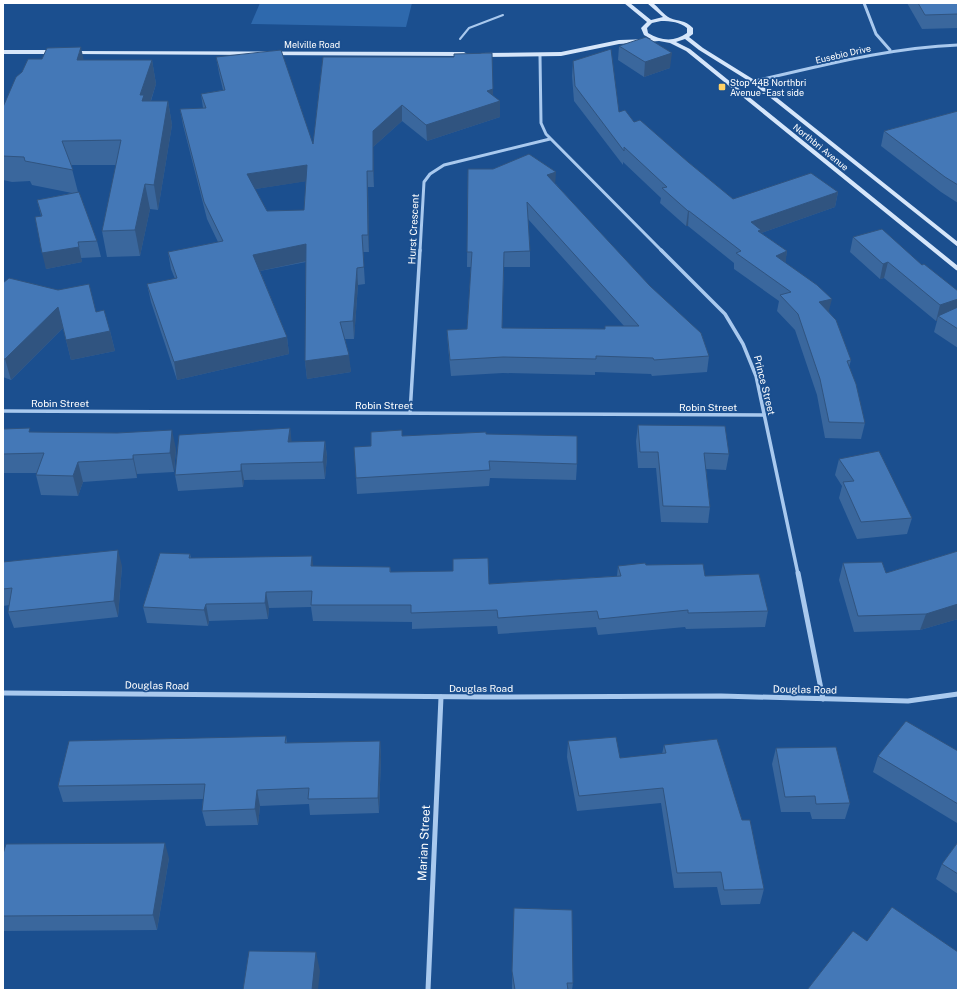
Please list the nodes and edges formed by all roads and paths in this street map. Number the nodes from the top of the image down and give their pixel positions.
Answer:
1 (627, 3) edge
2 (650, 3) edge
3 (864, 3) edge
4 (503, 15) dead end
5 (668, 19) junction
6 (650, 22) junction
7 (644, 31) junction
8 (686, 37) junction
9 (460, 39) dead end
10 (658, 40) junction
11 (671, 41) junction
12 (619, 42) junction
13 (958, 45) edge
14 (890, 50) junction
15 (58, 52) edge
16 (66, 52) edge
17 (3, 53) edge
18 (540, 56) junction
19 (754, 82) junction
20 (732, 86) junction
21 (550, 139) junction
22 (958, 245) edge
23 (958, 269) edge
24 (3, 411) edge
25 (410, 413) junction
26 (764, 415) junction
27 (3, 693) edge
28 (958, 694) edge
29 (441, 696) junction
30 (823, 699) junction
31 (428, 990) edge

1 - 6 street
2 - 5 street
3 - 14 street
4 - 9 lane
5 - 6 street
5 - 8 street
6 - 7 street
7 - 10 street
7 - 12 street, Melville Road
8 - 11 street
8 - 19 street, Northbri Avenue
10 - 11 street, Melville Road
10 - 12 street, Melville Road
11 - 20 street, Northbri Avenue
12 - 18 street, Melville Road
13 - 14 street, Eusebio Drive
14 - 19 street, Eusebio Drive
15 - 17 street
16 - 18 street, Melville Road
18 - 21 street, Prince Street
19 - 20 street, Eusebio Drive
19 - 22 street, Northbri Avenue
20 - 23 street, Northbri Avenue
21 - 25 street, Hurst Crescent
21 - 26 street, Prince Street
24 - 25 street, Robin Street
25 - 26 street, Robin Street
26 - 30 street, Prince Street
27 - 29 street, Douglas Road
28 - 30 street, Douglas Road
29 - 30 street, Douglas Road
29 - 31 street, Marian Street

